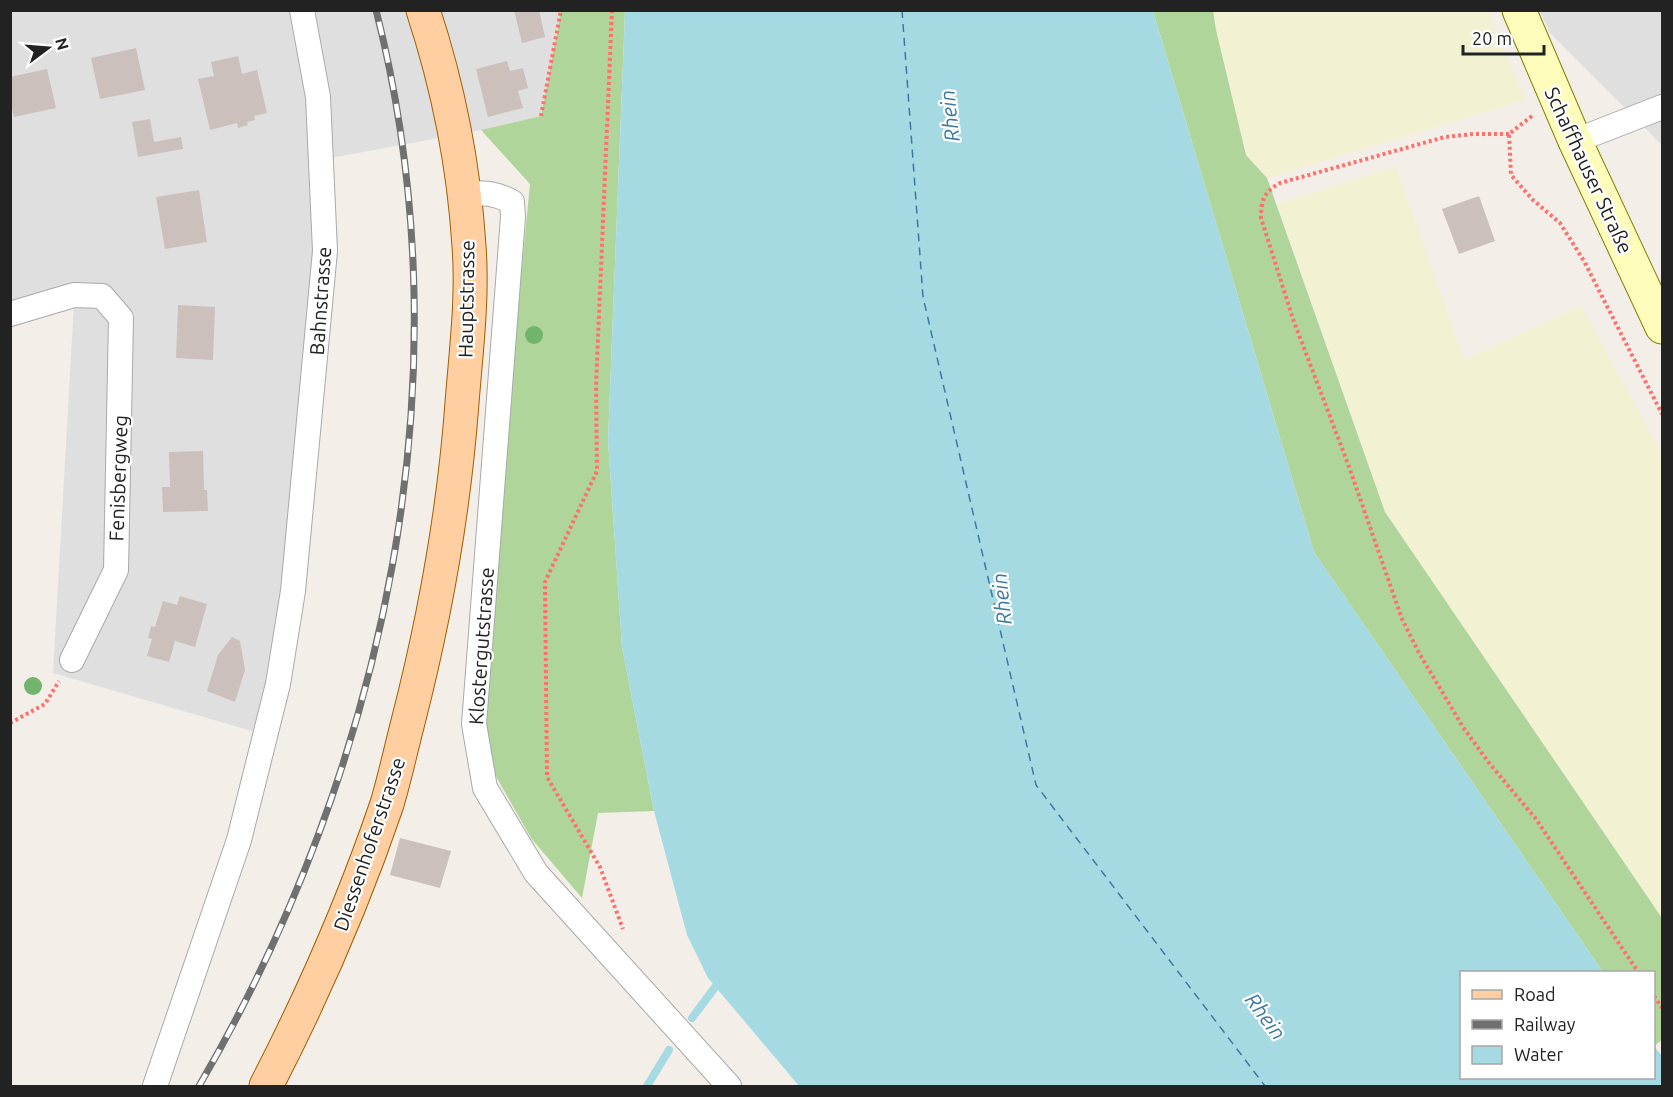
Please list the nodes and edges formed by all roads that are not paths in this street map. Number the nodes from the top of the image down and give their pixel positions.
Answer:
1 (302, 10) edge
2 (423, 10) edge
3 (1519, 10) edge
4 (1662, 107) edge
5 (1575, 141) junction
6 (464, 194) junction
7 (10, 314) edge
8 (1662, 327) edge
9 (438, 591) joint
10 (72, 660) road end
11 (155, 1086) edge
12 (266, 1086) edge
13 (729, 1086) edge

1 - 11 street, Bahnstrasse
2 - 6 main road, Hauptstrasse
3 - 5 main road, Schaffhauser Straße
4 - 5 street
5 - 8 main road, Schaffhauser Straße
6 - 9 main road, Hauptstrasse
6 - 13 street, Klostergutstrasse
7 - 10 street, Fenisbergweg
9 - 12 main road, Diessenhoferstrasse

